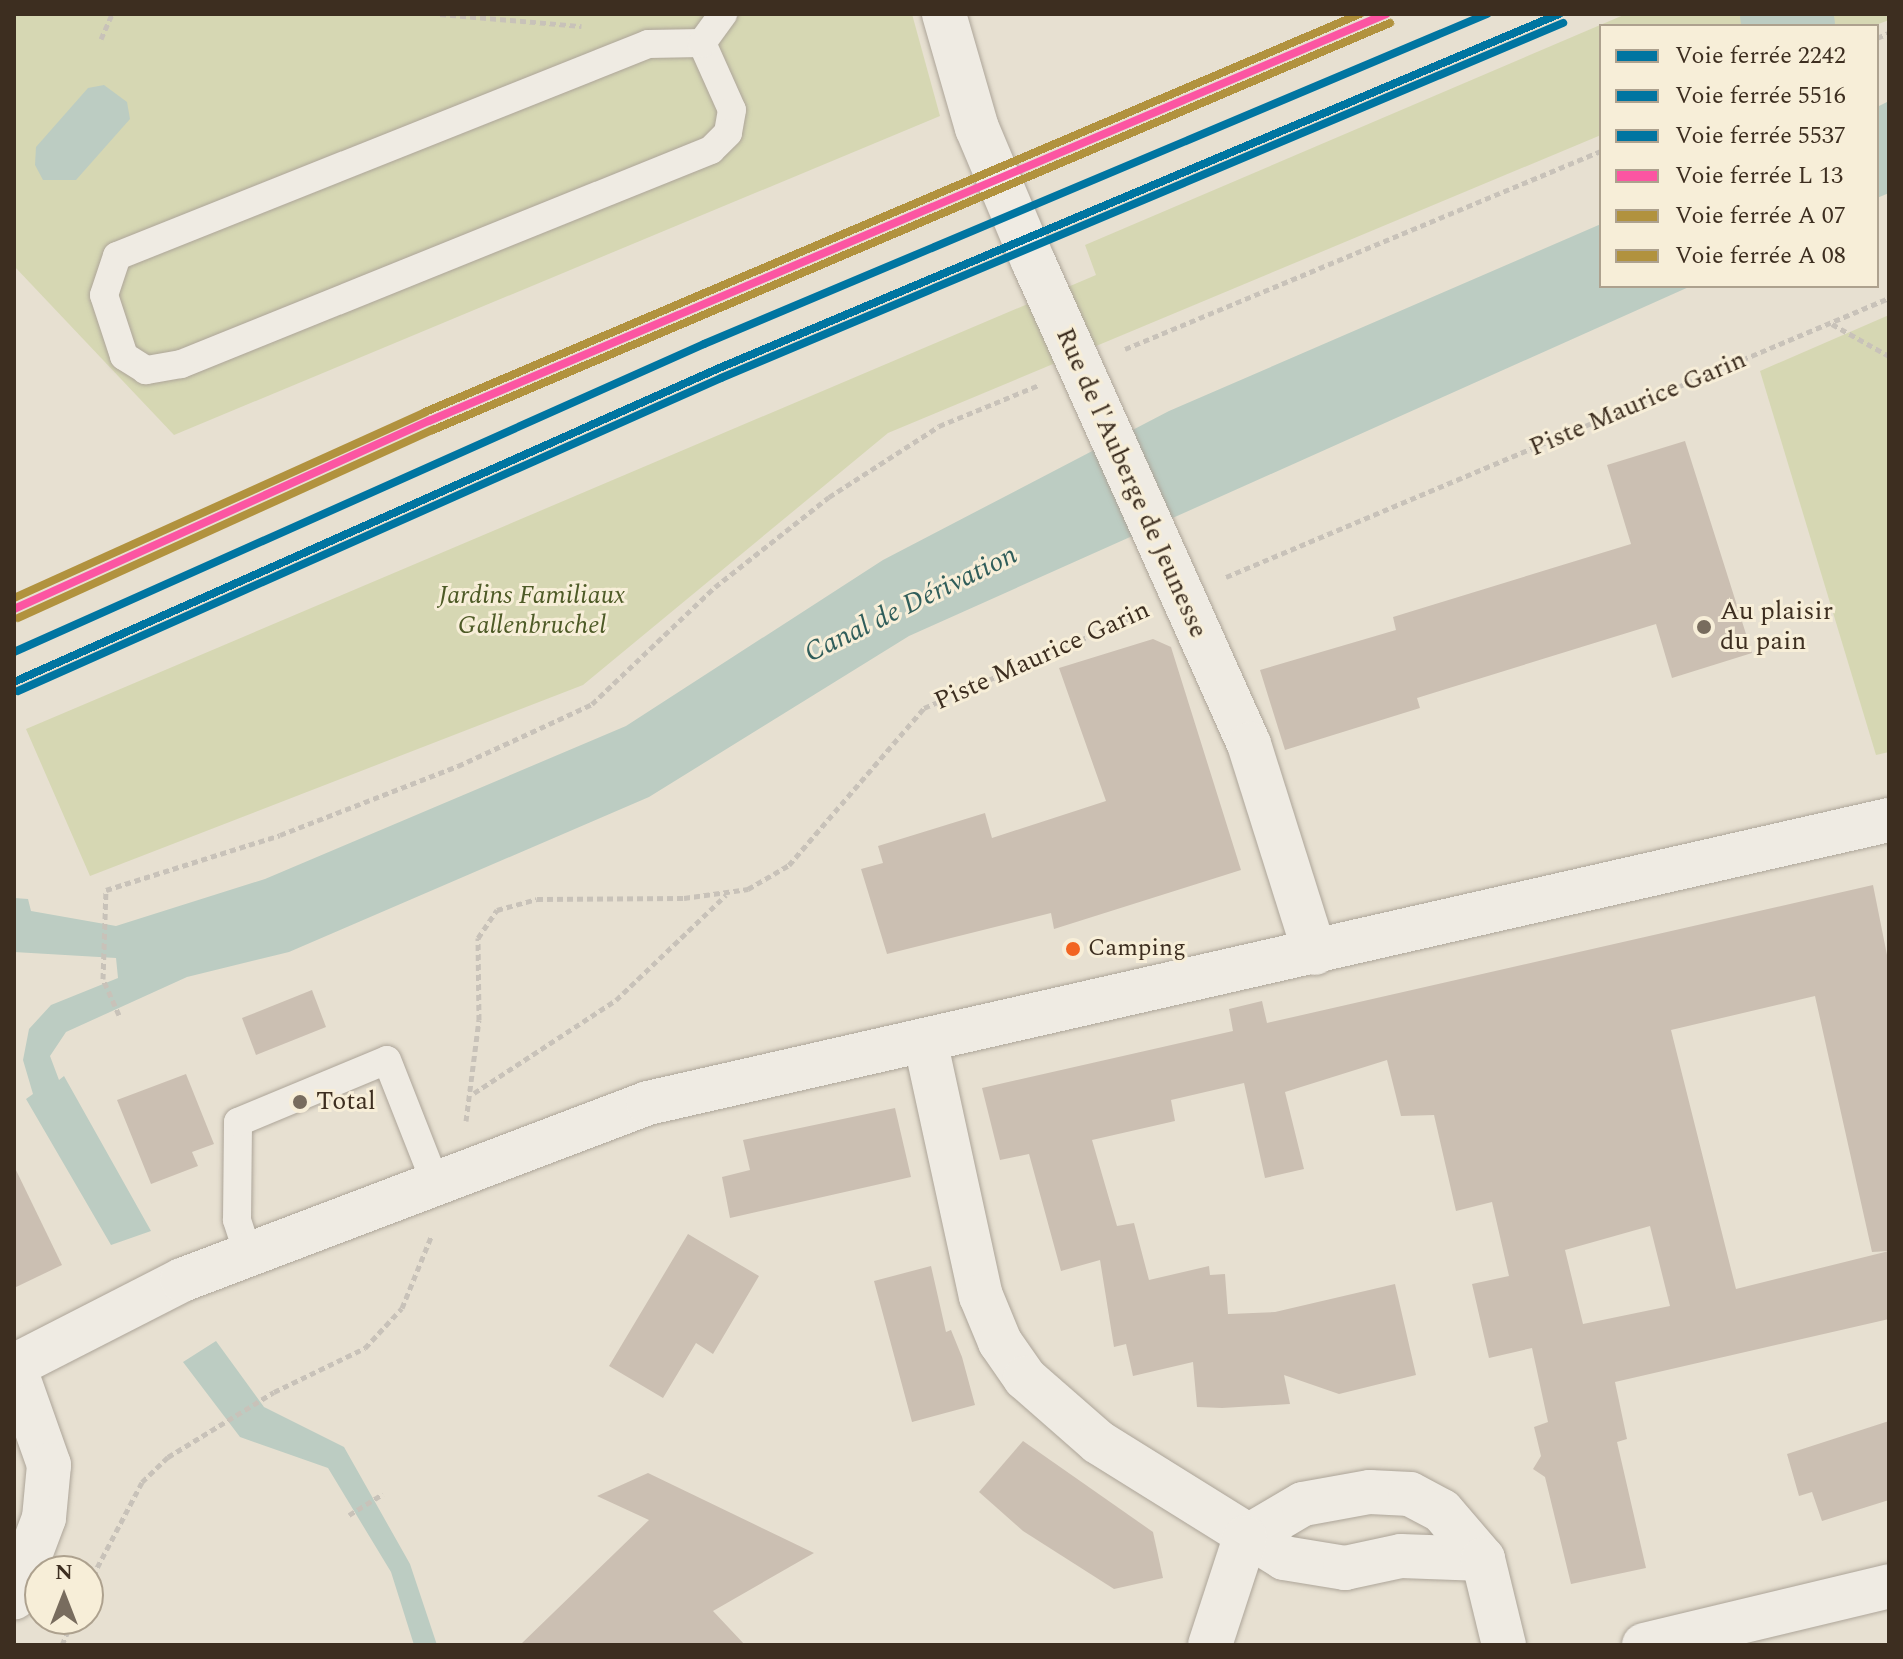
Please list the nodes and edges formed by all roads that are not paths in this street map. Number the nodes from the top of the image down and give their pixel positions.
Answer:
1 (723, 14) edge
2 (938, 20) edge
3 (702, 43) junction
4 (1889, 820) edge
5 (1315, 953) junction
6 (925, 1040) junction
7 (435, 1182) junction
8 (248, 1254) junction
9 (14, 1366) edge
10 (1245, 1538) junction
11 (1483, 1559) junction
12 (1889, 1586) edge
13 (14, 1598) edge
14 (1210, 1645) edge
15 (1504, 1645) edge
16 (1644, 1645) edge

1 - 3 lane
2 - 5 street, Rue de l'Auberge de Jeunesse
3 - 3 lane
4 - 5 street
5 - 6 street
6 - 7 street
6 - 10 street
7 - 8 street
7 - 8 lane
8 - 9 street
9 - 13 street
10 - 11 street
10 - 11 street
10 - 14 street
11 - 15 street
12 - 16 street

